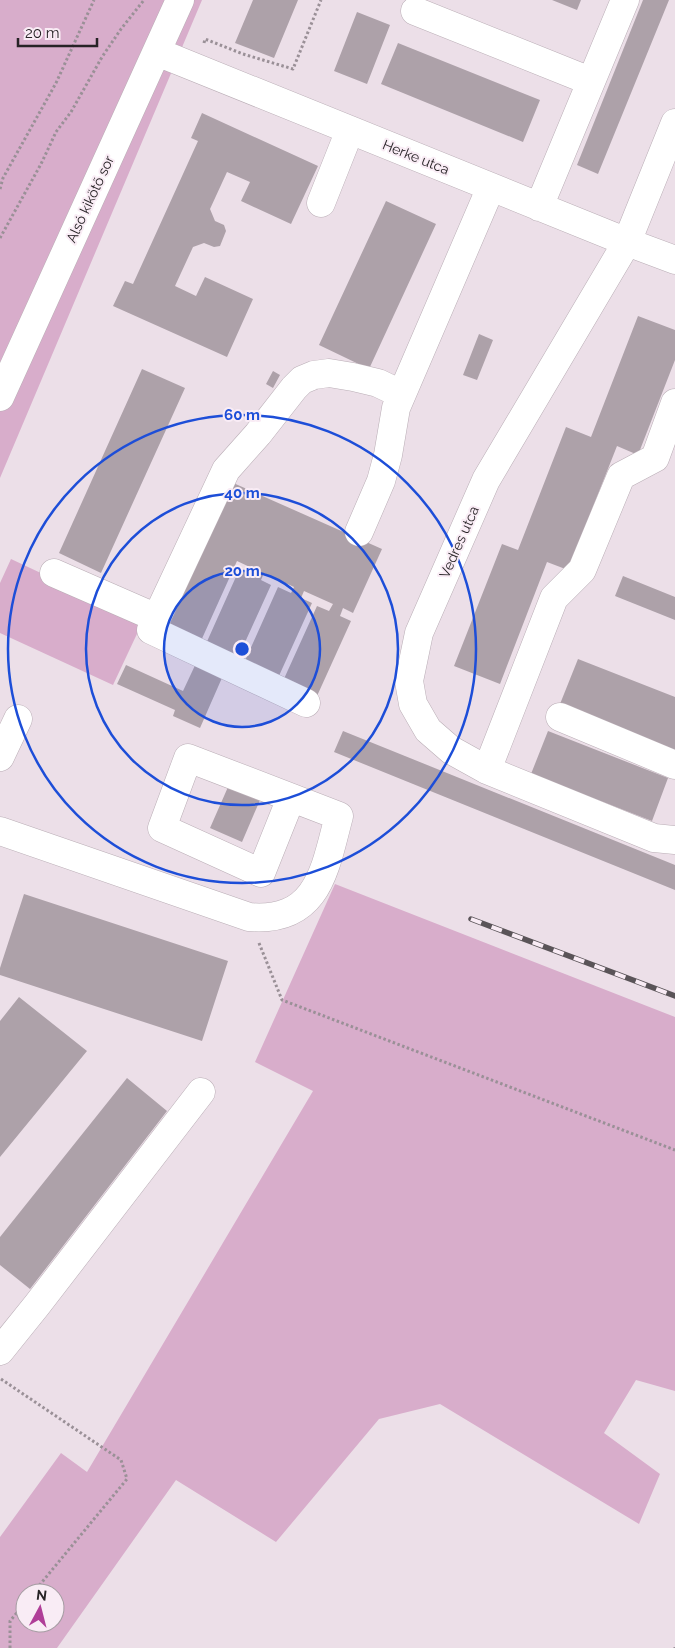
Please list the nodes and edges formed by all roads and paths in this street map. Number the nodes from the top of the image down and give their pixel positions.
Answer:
1 (94, 0) edge
2 (144, 0) edge
3 (180, 0) edge
4 (321, 0) edge
5 (625, 0) edge
6 (415, 11) dead end
7 (227, 47) dead end
8 (158, 52) junction
9 (590, 81) junction
10 (675, 123) edge
11 (350, 130) junction
12 (491, 188) junction
13 (0, 189) edge
14 (321, 203) dead end
15 (539, 207) junction
16 (0, 238) edge
17 (627, 242) junction
18 (675, 260) edge
19 (402, 394) junction
20 (0, 397) edge
21 (675, 403) edge
22 (359, 532) dead end
23 (54, 573) dead end
24 (157, 618) junction
25 (306, 703) dead end
26 (560, 717) dead end
27 (18, 718) dead end
28 (0, 757) edge
29 (675, 765) edge
30 (487, 770) junction
31 (291, 798) junction
32 (0, 831) edge
33 (674, 837) edge
34 (249, 917) junction
35 (201, 1092) dead end
36 (675, 1150) edge
37 (0, 1351) edge
38 (0, 1378) edge
39 (41, 1583) edge
40 (15, 1615) edge
41 (10, 1648) edge

1 - 13 path
2 - 16 path
3 - 8 street, Alsó kikötő sor
4 - 7 path
5 - 9 street
6 - 9 street
8 - 11 street, Herke utca
8 - 20 street, Alsó kikötő sor
9 - 15 street
10 - 17 street, Vedres utca
11 - 12 street, Herke utca
11 - 14 street
12 - 15 street, Herke utca
12 - 19 street
15 - 17 street, Herke utca
17 - 18 street, Herke utca
17 - 30 street, Vedres utca
19 - 22 street
19 - 24 street
21 - 30 street
23 - 24 street
24 - 25 street
26 - 29 street
27 - 28 street
30 - 33 street, Vedres utca
31 - 31 street
31 - 34 street
32 - 34 street
34 - 36 path
35 - 37 street
38 - 39 path
40 - 41 path

